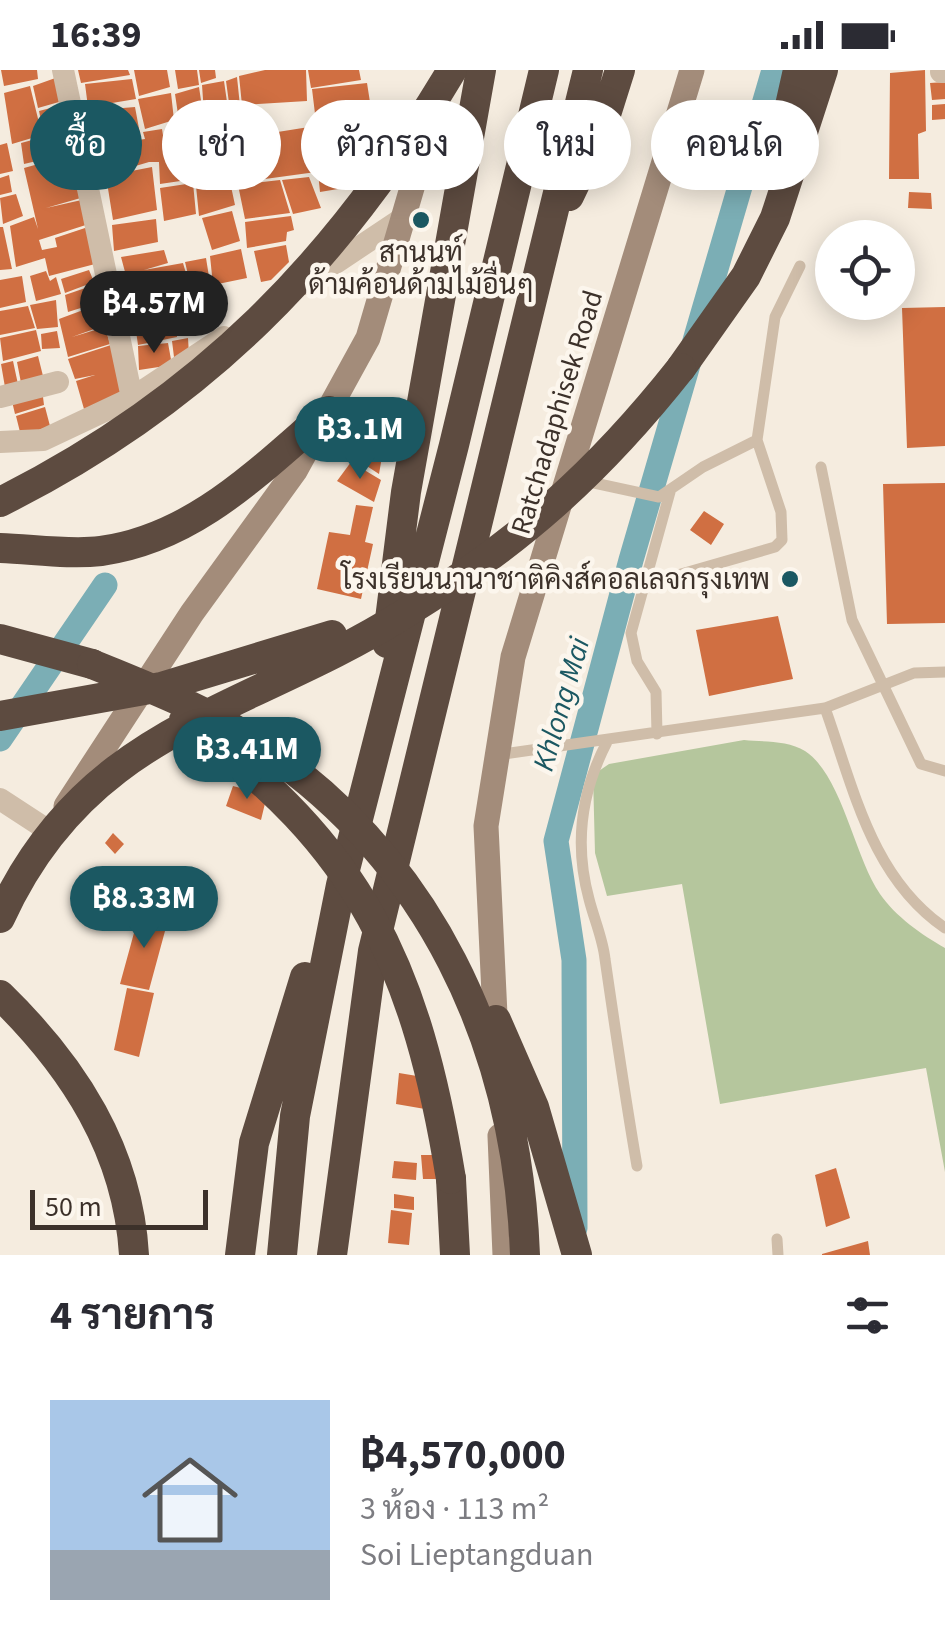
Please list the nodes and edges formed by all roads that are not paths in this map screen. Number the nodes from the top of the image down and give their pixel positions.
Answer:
1 (62, 70) edge
2 (438, 70) edge
3 (455, 70) edge
4 (481, 70) edge
5 (544, 70) edge
6 (588, 70) edge
7 (620, 70) edge
8 (692, 70) edge
9 (798, 70) edge
10 (822, 70) edge
11 (437, 100) edge
12 (439, 100) edge
13 (413, 190) edge
14 (406, 216) junction
15 (552, 223) junction
16 (800, 266) dead end
17 (682, 368) junction
18 (58, 382) dead end
19 (0, 397) edge
20 (132, 398) junction
21 (329, 411) junction
22 (757, 440) junction
23 (0, 442) edge
24 (821, 467) dead end
25 (566, 477) junction
26 (665, 495) junction
27 (0, 502) edge
28 (0, 548) edge
29 (482, 560) junction
30 (644, 585) junction
31 (0, 640) edge
32 (92, 664) junction
33 (945, 672) edge
34 (881, 687) junction
35 (825, 708) junction
36 (0, 716) edge
37 (657, 734) junction
38 (606, 742) junction
39 (376, 745) junction
40 (498, 755) junction
41 (945, 770) edge
42 (0, 798) edge
43 (50, 831) junction
44 (341, 886) junction
45 (414, 891) junction
46 (0, 918) edge
47 (945, 928) edge
48 (0, 935) edge
49 (0, 996) edge
50 (106, 1136) junction
51 (637, 1166) dead end
52 (776, 1239) dead end
53 (116, 1255) edge
54 (134, 1255) edge
55 (240, 1255) edge
56 (282, 1255) edge
57 (332, 1255) edge
58 (455, 1255) edge
59 (505, 1255) edge
60 (525, 1255) edge
61 (577, 1255) edge
62 (778, 1255) edge

1 - 20 street
2 - 11 main road
3 - 12 main road
3 - 27 highway, bridge
4 - 39 highway
5 - 39 highway
6 - 15 highway
7 - 15 highway
8 - 25 main road, Ratchadaphisek Road
9 - 17 highway
10 - 17 highway
13 - 14 main road
14 - 20 street
14 - 21 main road
15 - 57 highway
16 - 22 lane
17 - 29 highway, bridge
18 - 19 street
20 - 23 street
21 - 28 highway
21 - 43 main road
22 - 26 lane
22 - 30 lane
24 - 34 lane
25 - 26 lane
25 - 40 main road, Ratchadaphisek Road
26 - 30 lane
29 - 36 highway, bridge
29 - 46 highway, bridge
30 - 37 lane
31 - 32 highway
32 - 45 highway, bridge
32 - 58 highway, bridge
33 - 34 lane
34 - 35 lane
34 - 41 lane
35 - 37 lane
35 - 47 lane
37 - 38 lane
38 - 40 lane
38 - 51 lane
39 - 44 highway
40 - 59 main road, Ratchadaphisek Road
42 - 43 street
43 - 48 main road
44 - 55 highway
44 - 56 highway
45 - 60 highway, bridge
45 - 61 highway, bridge
49 - 50 highway
50 - 53 highway
50 - 54 highway
52 - 62 lane

